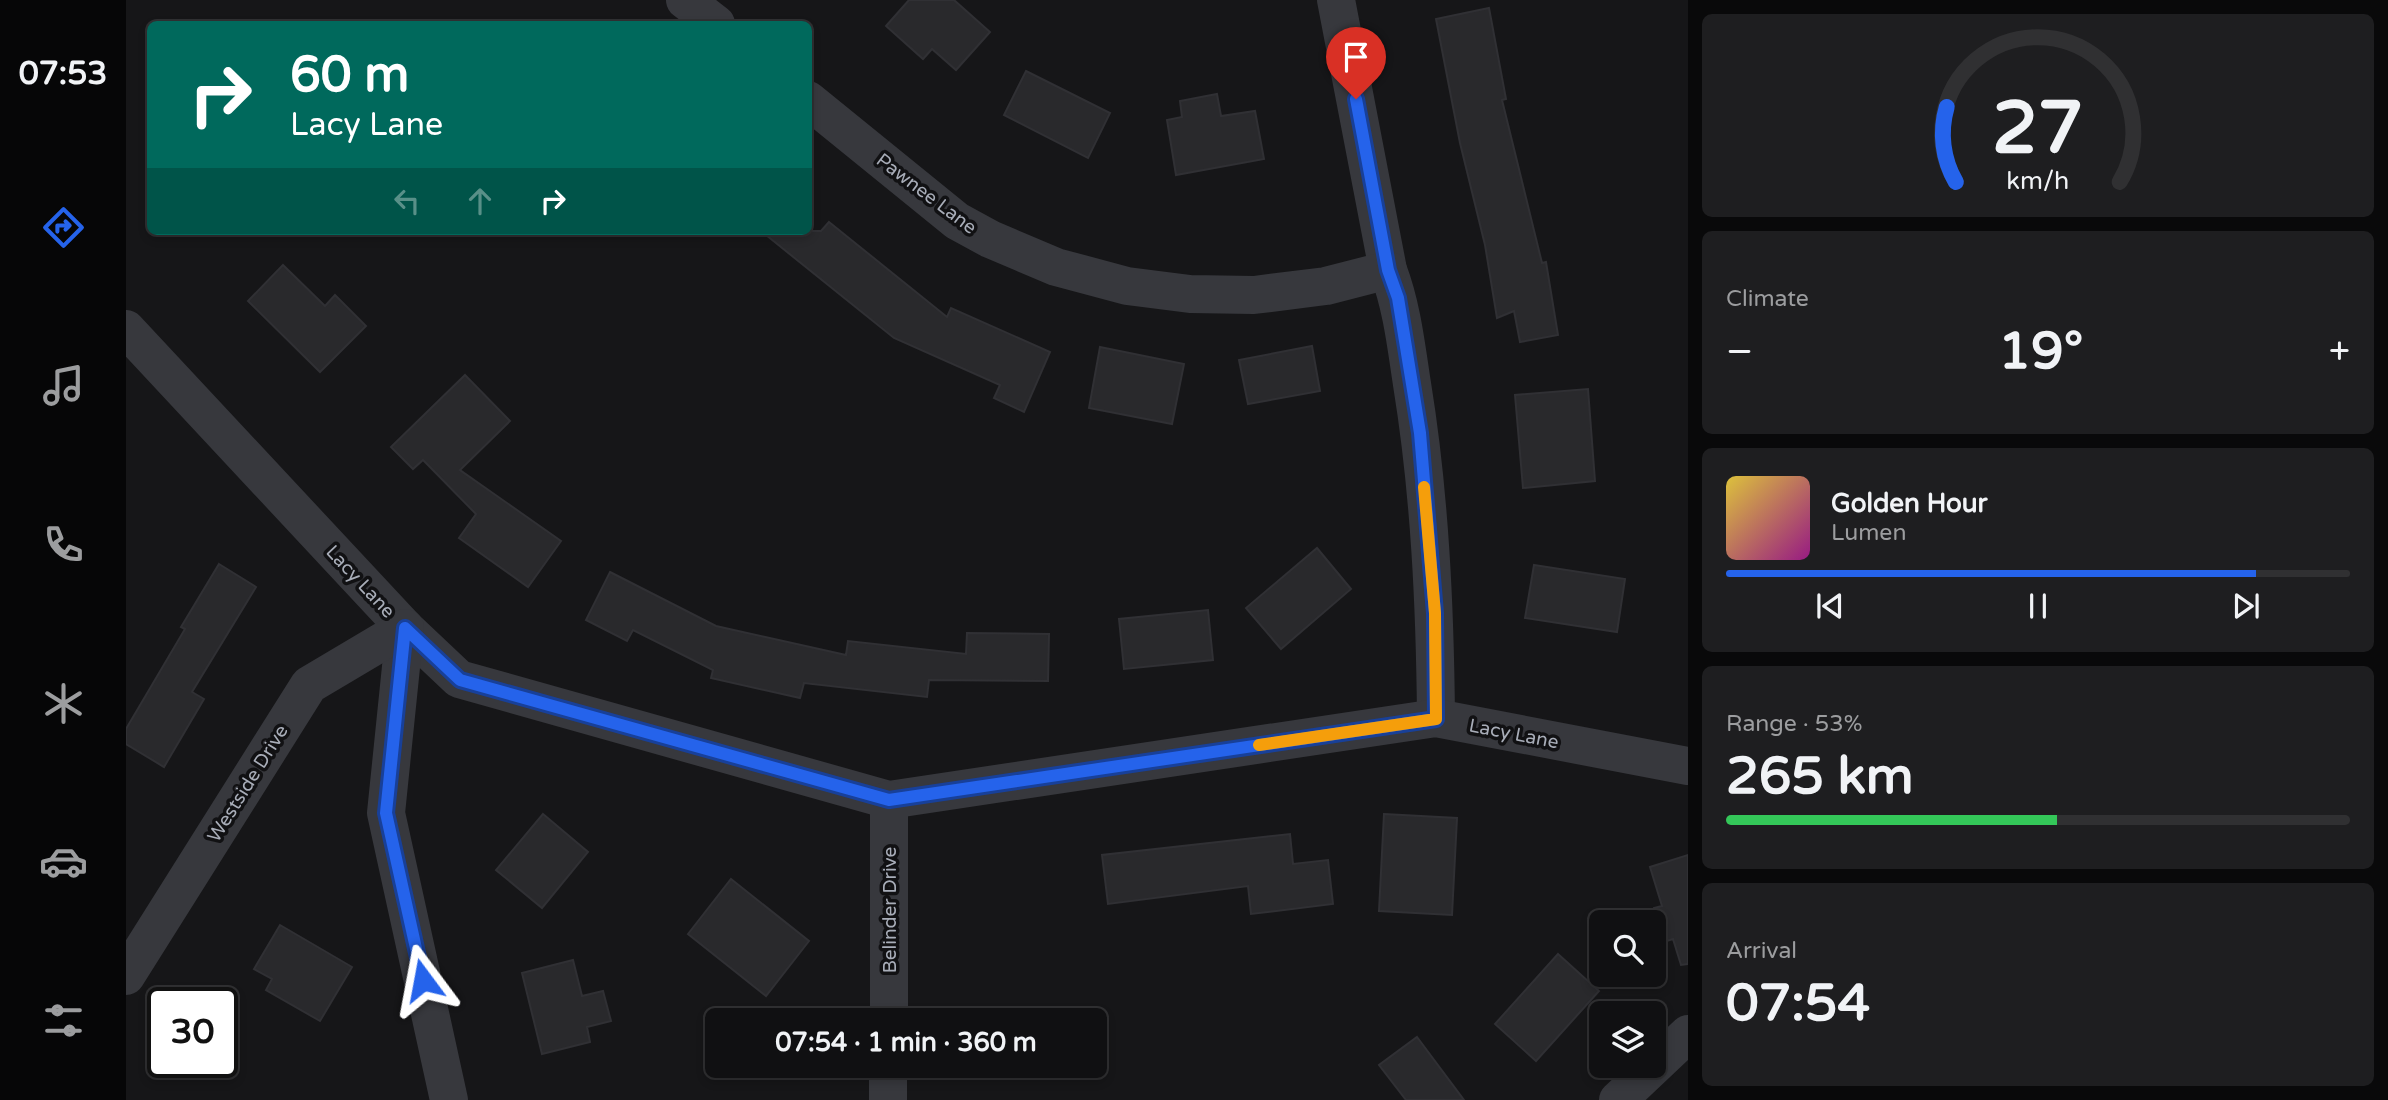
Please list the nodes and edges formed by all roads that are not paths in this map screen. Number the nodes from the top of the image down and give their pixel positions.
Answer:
1 (685, 0) edge
2 (1336, 0) edge
3 (712, 21) edge
4 (812, 103) edge
5 (1388, 270) junction
6 (126, 329) edge
7 (405, 628) junction
8 (1436, 719) junction
9 (1688, 766) edge
10 (889, 800) junction
11 (126, 976) edge
12 (889, 1008) edge
13 (1688, 1034) edge
14 (888, 1078) edge
15 (449, 1100) edge
16 (888, 1100) edge
17 (1618, 1100) edge

1 - 3 street
2 - 5 street
4 - 5 street, Pawnee Lane
5 - 8 street
6 - 7 street, Lacy Lane
7 - 10 street, Lacy Lane
7 - 11 street, Westside Drive
7 - 15 street
8 - 9 street, Lacy Lane
8 - 10 street, Lacy Lane
10 - 12 street, Belinder Drive
13 - 17 street
14 - 16 street

